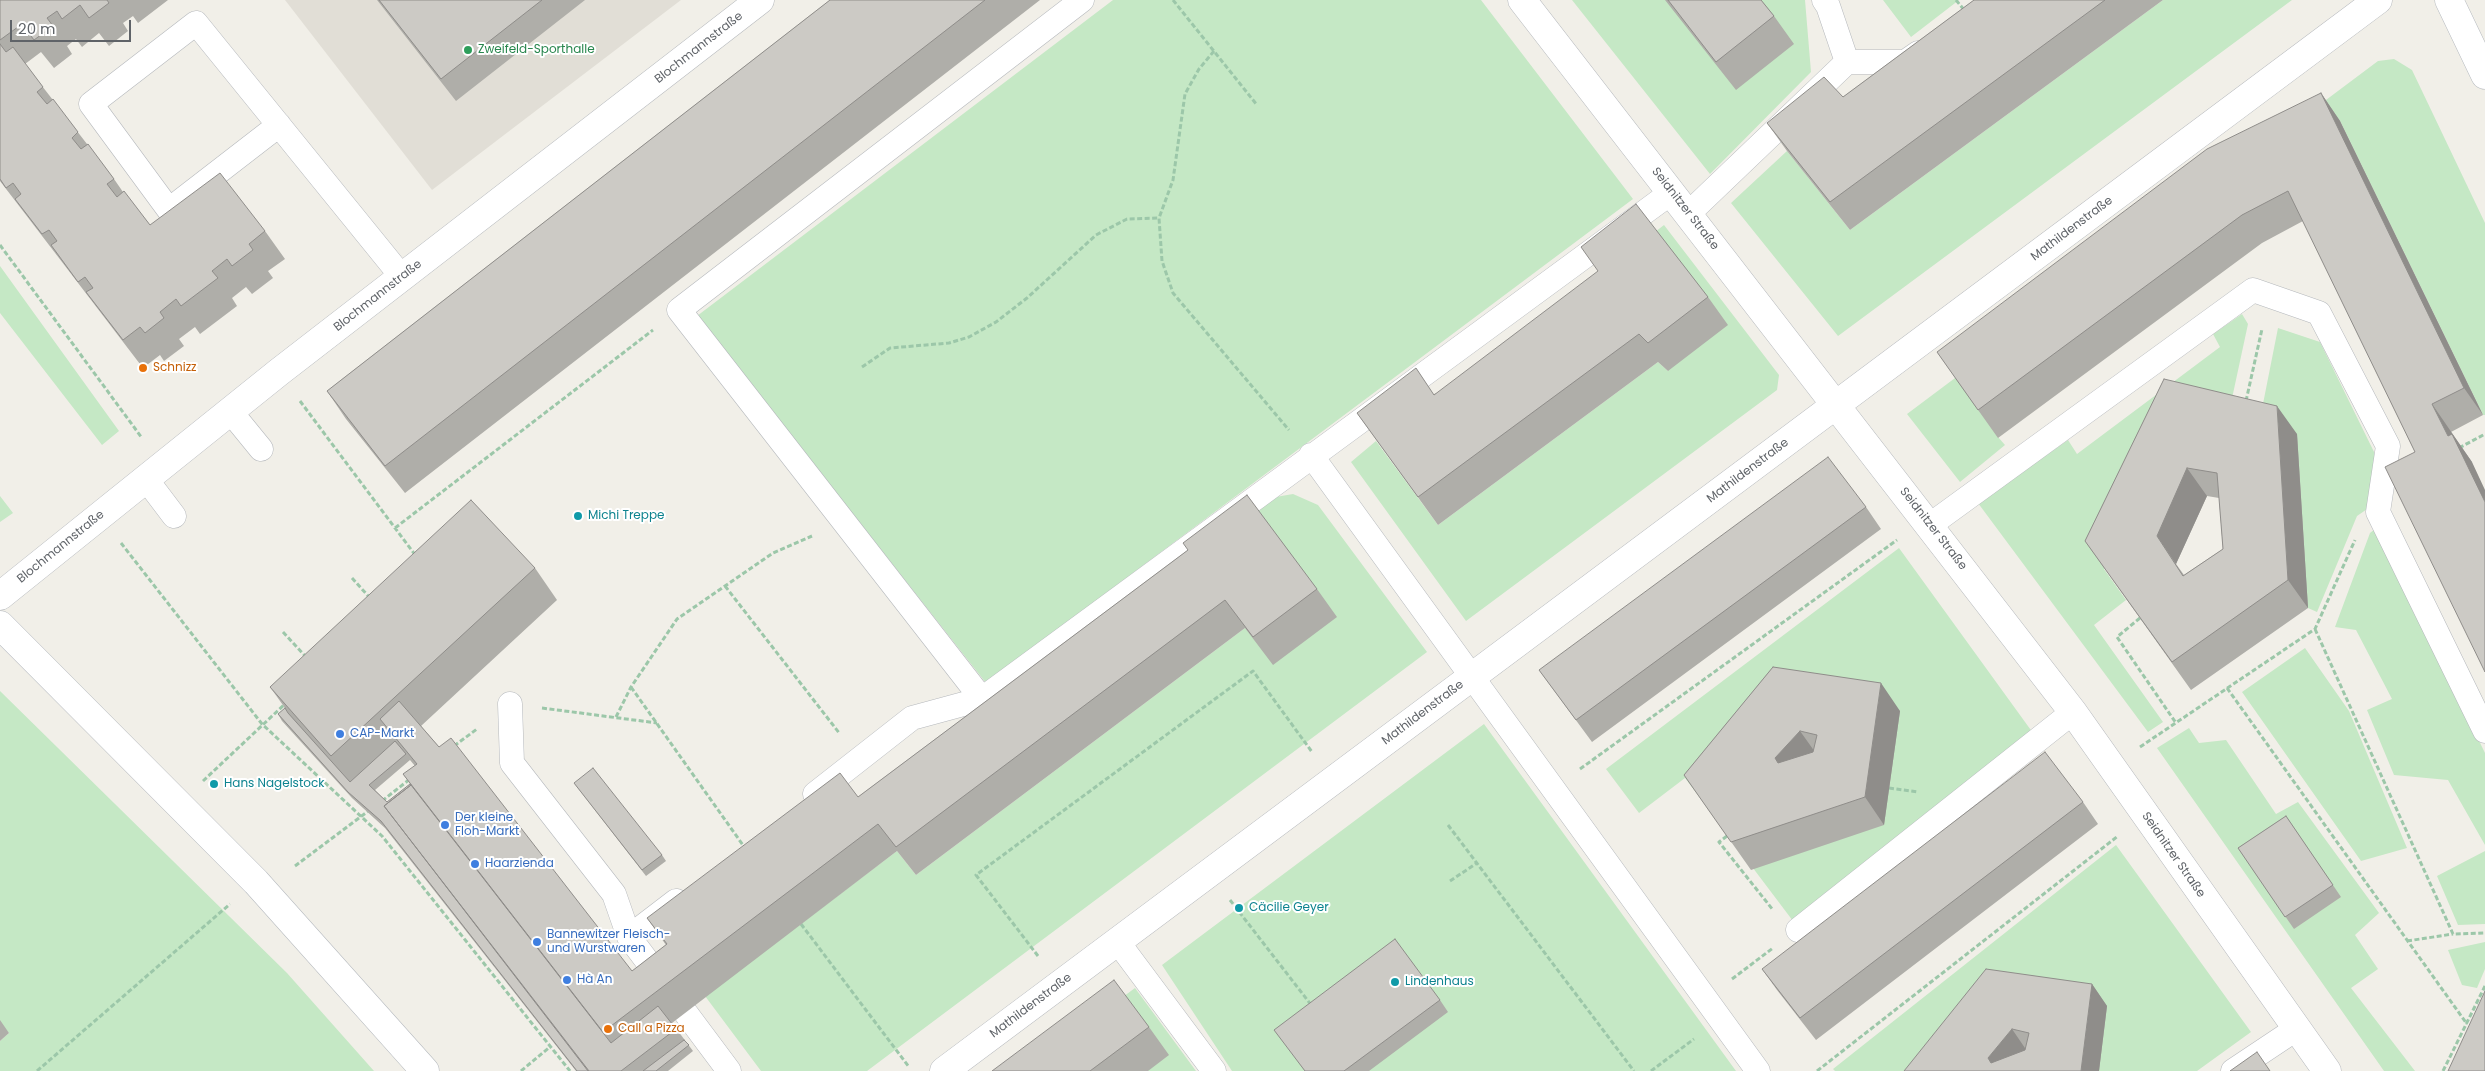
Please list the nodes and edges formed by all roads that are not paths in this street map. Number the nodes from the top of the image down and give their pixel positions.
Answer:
1 (760, 0) edge
2 (1082, 0) edge
3 (1522, 0) edge
4 (1824, 0) edge
5 (2378, 0) edge
6 (2449, 0) edge
7 (1963, 8) edge
8 (1847, 62) junction
9 (2485, 75) edge
10 (279, 125) junction
11 (1672, 192) junction
12 (1688, 214) junction
13 (402, 277) junction
14 (1837, 405) junction
15 (230, 411) junction
16 (261, 449) dead end
17 (1311, 455) junction
18 (155, 472) junction
19 (174, 516) dead end
20 (1930, 525) junction
21 (0, 596) edge
22 (0, 624) edge
23 (1472, 677) junction
24 (982, 699) junction
25 (510, 704) road end
26 (2073, 712) junction
27 (2485, 730) edge
28 (798, 807) edge
29 (691, 890) edge
30 (1795, 932) road end
31 (629, 936) junction
32 (1117, 941) junction
33 (667, 988) edge
34 (685, 1012) edge
35 (2296, 1029) junction
36 (425, 1071) edge
37 (729, 1071) edge
38 (944, 1071) edge
39 (1214, 1071) edge
40 (1758, 1071) edge
41 (2233, 1071) edge
42 (2327, 1071) edge

1 - 13 street, Blochmannstraße
2 - 24 lane
3 - 11 street, Seidnitzer Straße
4 - 8 lane
5 - 14 street, Mathildenstraße
6 - 9 street
7 - 8 lane
8 - 12 lane
10 - 10 lane
10 - 13 lane
11 - 12 street, Seidnitzer Straße
11 - 17 lane
12 - 14 street, Seidnitzer Straße
13 - 15 street, Blochmannstraße
14 - 20 street, Seidnitzer Straße
14 - 23 street, Mathildenstraße
15 - 16 lane
15 - 18 street, Blochmannstraße
17 - 23 lane
17 - 24 lane
18 - 19 lane
18 - 21 street, Blochmannstraße
20 - 26 street, Seidnitzer Straße
20 - 27 lane
22 - 36 street
23 - 32 street, Mathildenstraße
23 - 40 lane
24 - 28 lane
25 - 31 lane
26 - 30 lane
26 - 35 street, Seidnitzer Straße
29 - 31 lane
31 - 33 lane
32 - 38 street, Mathildenstraße
32 - 39 lane
34 - 37 lane
35 - 41 lane
35 - 42 street, Seidnitzer Straße

